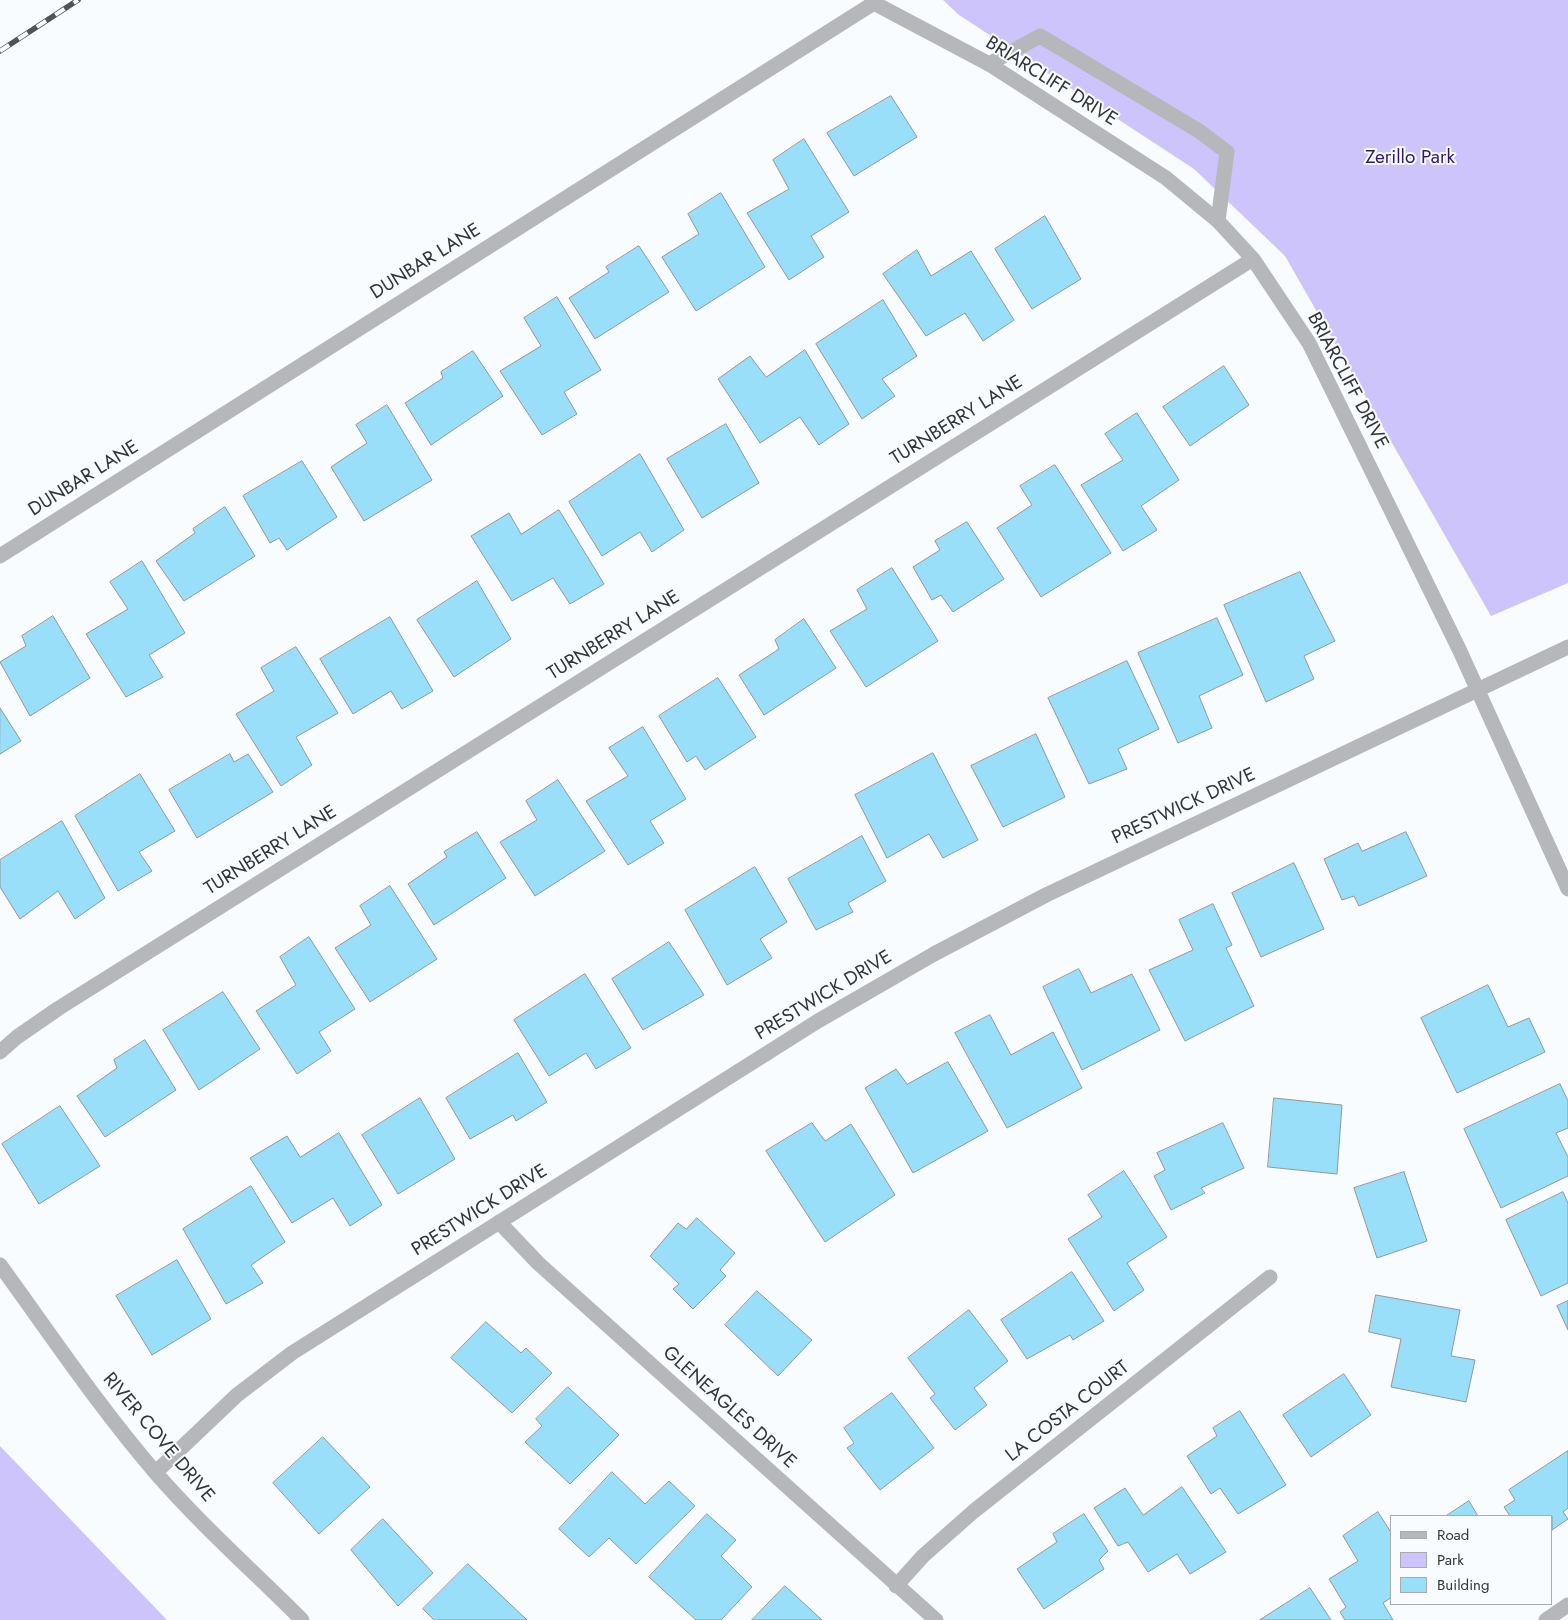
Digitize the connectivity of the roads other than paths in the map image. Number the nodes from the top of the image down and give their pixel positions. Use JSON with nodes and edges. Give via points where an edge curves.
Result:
{"nodes":[{"id":1,"x":874,"y":3,"type":"joint"},
{"id":2,"x":989,"y":64,"type":"junction"},
{"id":3,"x":1218,"y":222,"type":"junction"},
{"id":4,"x":1253,"y":260,"type":"junction"},
{"id":5,"x":0,"y":556,"type":"edge"},
{"id":6,"x":1568,"y":647,"type":"edge"},
{"id":7,"x":1568,"y":889,"type":"edge"},
{"id":8,"x":0,"y":1052,"type":"edge"},
{"id":9,"x":499,"y":1222,"type":"junction"},
{"id":10,"x":0,"y":1265,"type":"edge"},
{"id":11,"x":1270,"y":1277,"type":"dead end"},
{"id":12,"x":156,"y":1472,"type":"junction"},
{"id":13,"x":896,"y":1586,"type":"junction"},
{"id":14,"x":1568,"y":1606,"type":"edge"},
{"id":15,"x":302,"y":1620,"type":"edge"},
{"id":16,"x":936,"y":1620,"type":"edge"},
{"id":17,"x":1546,"y":1620,"type":"edge"}],
"edges":[{"from":1,"to":2,"type":"street","name":"BRIARCLIFF DRIVE"},
{"from":1,"to":5,"type":"street","name":"DUNBAR LANE"},
{"from":2,"to":3,"type":"street","name":"BRIARCLIFF DRIVE","via":[[1166,178]]},
{"from":2,"to":3,"type":"street","via":[[1040,36],[1199,131],[1227,152]]},
{"from":3,"to":4,"type":"street","name":"BRIARCLIFF DRIVE"},
{"from":4,"to":7,"type":"street","name":"BRIARCLIFF DRIVE","via":[[1309,343],[1459,648]]},
{"from":4,"to":8,"type":"street","name":"TURNBERRY LANE","via":[[58,1008]]},
{"from":6,"to":9,"type":"street","name":"PRESTWICK DRIVE","via":[[1046,894],[934,954],[818,1021]]},
{"from":9,"to":12,"type":"street","name":"PRESTWICK DRIVE","via":[[292,1353],[237,1395]]},
{"from":9,"to":13,"type":"street","name":"GLENEAGLES DRIVE","via":[[538,1263]]},
{"from":10,"to":12,"type":"street","name":"RIVER COVE DRIVE","via":[[124,1434]]},
{"from":11,"to":13,"type":"street","name":"LA COSTA COURT","via":[[974,1511],[923,1556]]},
{"from":12,"to":15,"type":"street","name":"RIVER COVE DRIVE","via":[[190,1511]]},
{"from":13,"to":16,"type":"street","name":"GLENEAGLES DRIVE"},
{"from":14,"to":17,"type":"street"}]}
